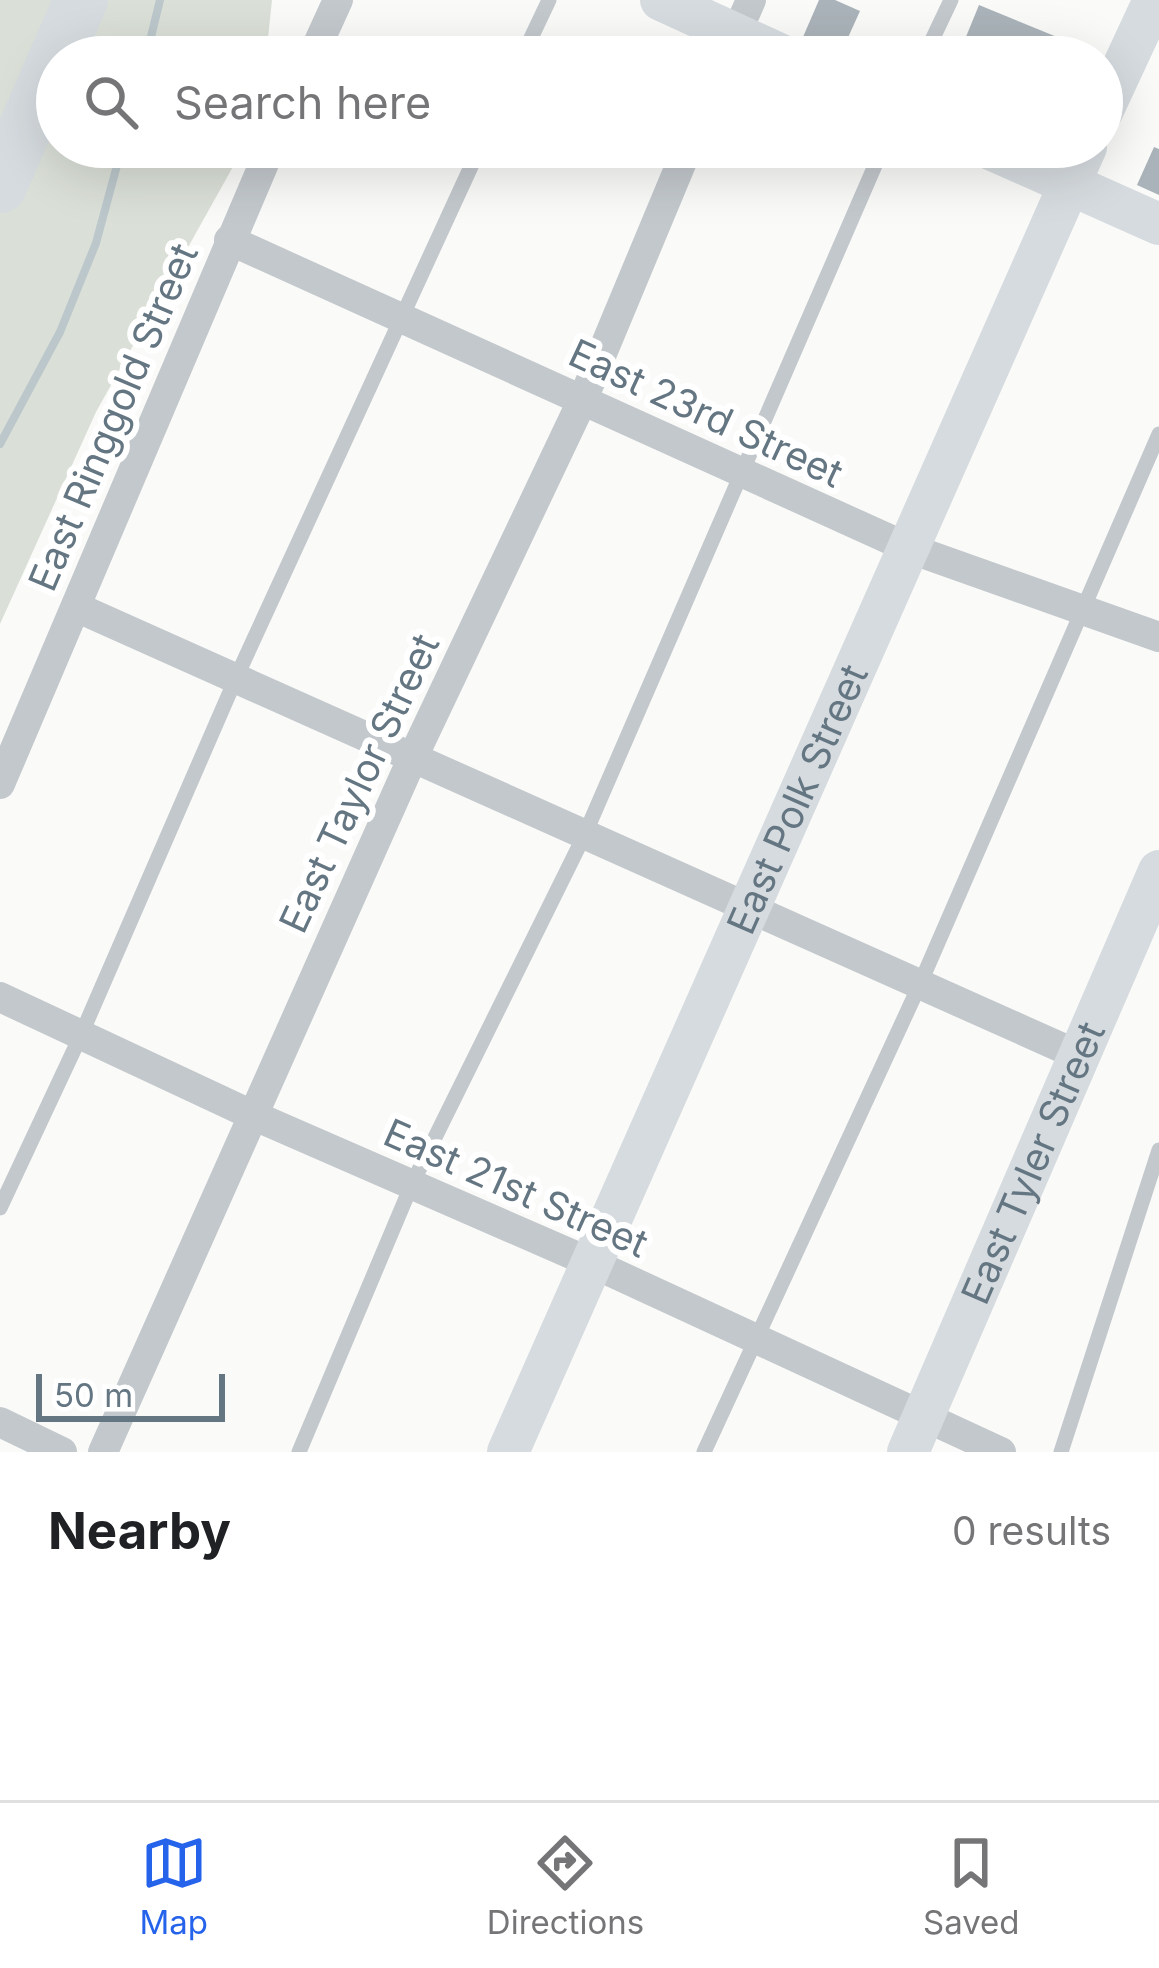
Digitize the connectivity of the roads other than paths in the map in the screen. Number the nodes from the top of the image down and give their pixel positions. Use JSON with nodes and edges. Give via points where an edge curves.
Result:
{"nodes":[{"id":1,"x":46,"y":0,"type":"edge"},
{"id":2,"x":81,"y":0,"type":"edge"},
{"id":3,"x":338,"y":0,"type":"edge"},
{"id":4,"x":549,"y":0,"type":"edge"},
{"id":5,"x":661,"y":0,"type":"edge"},
{"id":6,"x":951,"y":0,"type":"edge"},
{"id":7,"x":1154,"y":0,"type":"edge"},
{"id":8,"x":737,"y":30,"type":"edge"},
{"id":9,"x":65,"y":36,"type":"edge"},
{"id":10,"x":322,"y":36,"type":"edge"},
{"id":11,"x":532,"y":36,"type":"edge"},
{"id":12,"x":934,"y":36,"type":"edge"},
{"id":13,"x":1123,"y":67,"type":"edge"},
{"id":14,"x":0,"y":90,"type":"edge"},
{"id":15,"x":36,"y":103,"type":"edge"},
{"id":16,"x":262,"y":168,"type":"edge"},
{"id":17,"x":470,"y":168,"type":"edge"},
{"id":18,"x":679,"y":168,"type":"edge"},
{"id":19,"x":874,"y":168,"type":"edge"},
{"id":20,"x":1076,"y":168,"type":"edge"},
{"id":21,"x":1080,"y":168,"type":"edge"},
{"id":22,"x":0,"y":186,"type":"edge"},
{"id":23,"x":1159,"y":224,"type":"edge"},
{"id":24,"x":229,"y":240,"type":"junction"},
{"id":25,"x":400,"y":316,"type":"junction"},
{"id":26,"x":583,"y":399,"type":"junction"},
{"id":27,"x":1159,"y":434,"type":"edge"},
{"id":28,"x":742,"y":472,"type":"junction"},
{"id":29,"x":911,"y":549,"type":"junction"},
{"id":30,"x":76,"y":607,"type":"junction"},
{"id":31,"x":1084,"y":610,"type":"junction"},
{"id":32,"x":1159,"y":637,"type":"edge"},
{"id":33,"x":236,"y":678,"type":"junction"},
{"id":34,"x":412,"y":757,"type":"junction"},
{"id":35,"x":0,"y":784,"type":"edge"},
{"id":36,"x":585,"y":834,"type":"junction"},
{"id":37,"x":1159,"y":871,"type":"edge"},
{"id":38,"x":748,"y":907,"type":"junction"},
{"id":39,"x":920,"y":984,"type":"junction"},
{"id":40,"x":0,"y":997,"type":"edge"},
{"id":41,"x":81,"y":1035,"type":"junction"},
{"id":42,"x":1078,"y":1055,"type":"junction"},
{"id":43,"x":250,"y":1114,"type":"junction"},
{"id":44,"x":1159,"y":1150,"type":"edge"},
{"id":45,"x":412,"y":1184,"type":"junction"},
{"id":46,"x":0,"y":1208,"type":"edge"},
{"id":47,"x":594,"y":1264,"type":"junction"},
{"id":48,"x":755,"y":1340,"type":"junction"},
{"id":49,"x":0,"y":1422,"type":"edge"},
{"id":50,"x":915,"y":1436,"type":"edge"},
{"id":51,"x":62,"y":1452,"type":"edge"},
{"id":52,"x":103,"y":1452,"type":"edge"},
{"id":53,"x":299,"y":1452,"type":"edge"},
{"id":54,"x":508,"y":1452,"type":"edge"},
{"id":55,"x":704,"y":1452,"type":"edge"},
{"id":56,"x":1000,"y":1452,"type":"edge"},
{"id":57,"x":1061,"y":1452,"type":"edge"}],
"edges":[{"from":1,"to":14,"type":"highway"},
{"from":2,"to":9,"type":"highway"},
{"from":3,"to":10,"type":"street"},
{"from":4,"to":11,"type":"lane"},
{"from":5,"to":8,"type":"street"},
{"from":6,"to":12,"type":"lane"},
{"from":7,"to":13,"type":"street"},
{"from":15,"to":22,"type":"highway"},
{"from":16,"to":24,"type":"street","name":"East Ringgold Street"},
{"from":17,"to":25,"type":"lane"},
{"from":18,"to":26,"type":"street","name":"East Taylor Street"},
{"from":19,"to":28,"type":"lane"},
{"from":20,"to":29,"type":"street","name":"East Polk Street"},
{"from":21,"to":23,"type":"street"},
{"from":24,"to":25,"type":"street","name":"East 23rd Street"},
{"from":24,"to":30,"type":"street","name":"East Ringgold Street"},
{"from":25,"to":26,"type":"street","name":"East 23rd Street"},
{"from":25,"to":33,"type":"lane"},
{"from":26,"to":28,"type":"street","name":"East 23rd Street"},
{"from":26,"to":34,"type":"street","name":"East Taylor Street"},
{"from":27,"to":31,"type":"lane"},
{"from":28,"to":29,"type":"street","name":"East 23rd Street"},
{"from":28,"to":36,"type":"lane"},
{"from":29,"to":31,"type":"street","name":"East 23rd Street"},
{"from":29,"to":38,"type":"street","name":"East Polk Street"},
{"from":30,"to":33,"type":"street"},
{"from":30,"to":35,"type":"street","name":"East Ringgold Street"},
{"from":31,"to":32,"type":"street","name":"East 23rd Street"},
{"from":31,"to":39,"type":"lane"},
{"from":33,"to":34,"type":"street"},
{"from":33,"to":41,"type":"lane"},
{"from":34,"to":36,"type":"street"},
{"from":34,"to":43,"type":"street","name":"East Taylor Street"},
{"from":36,"to":38,"type":"street"},
{"from":36,"to":45,"type":"lane"},
{"from":37,"to":42,"type":"street","name":"East Tyler Street"},
{"from":38,"to":39,"type":"street"},
{"from":38,"to":47,"type":"street","name":"East Polk Street"},
{"from":39,"to":42,"type":"street"},
{"from":39,"to":48,"type":"lane"},
{"from":40,"to":41,"type":"street","name":"East 21st Street"},
{"from":41,"to":43,"type":"street","name":"East 21st Street"},
{"from":41,"to":46,"type":"lane"},
{"from":42,"to":50,"type":"street","name":"East Tyler Street"},
{"from":43,"to":45,"type":"street","name":"East 21st Street"},
{"from":43,"to":52,"type":"street","name":"East Taylor Street"},
{"from":44,"to":57,"type":"lane"},
{"from":45,"to":47,"type":"street","name":"East 21st Street"},
{"from":45,"to":53,"type":"lane"},
{"from":47,"to":48,"type":"street","name":"East 21st Street"},
{"from":47,"to":54,"type":"street","name":"East Polk Street"},
{"from":48,"to":50,"type":"street","name":"East 21st Street"},
{"from":48,"to":55,"type":"lane"},
{"from":49,"to":51,"type":"street"},
{"from":50,"to":56,"type":"street","name":"East 21st Street"}]}
